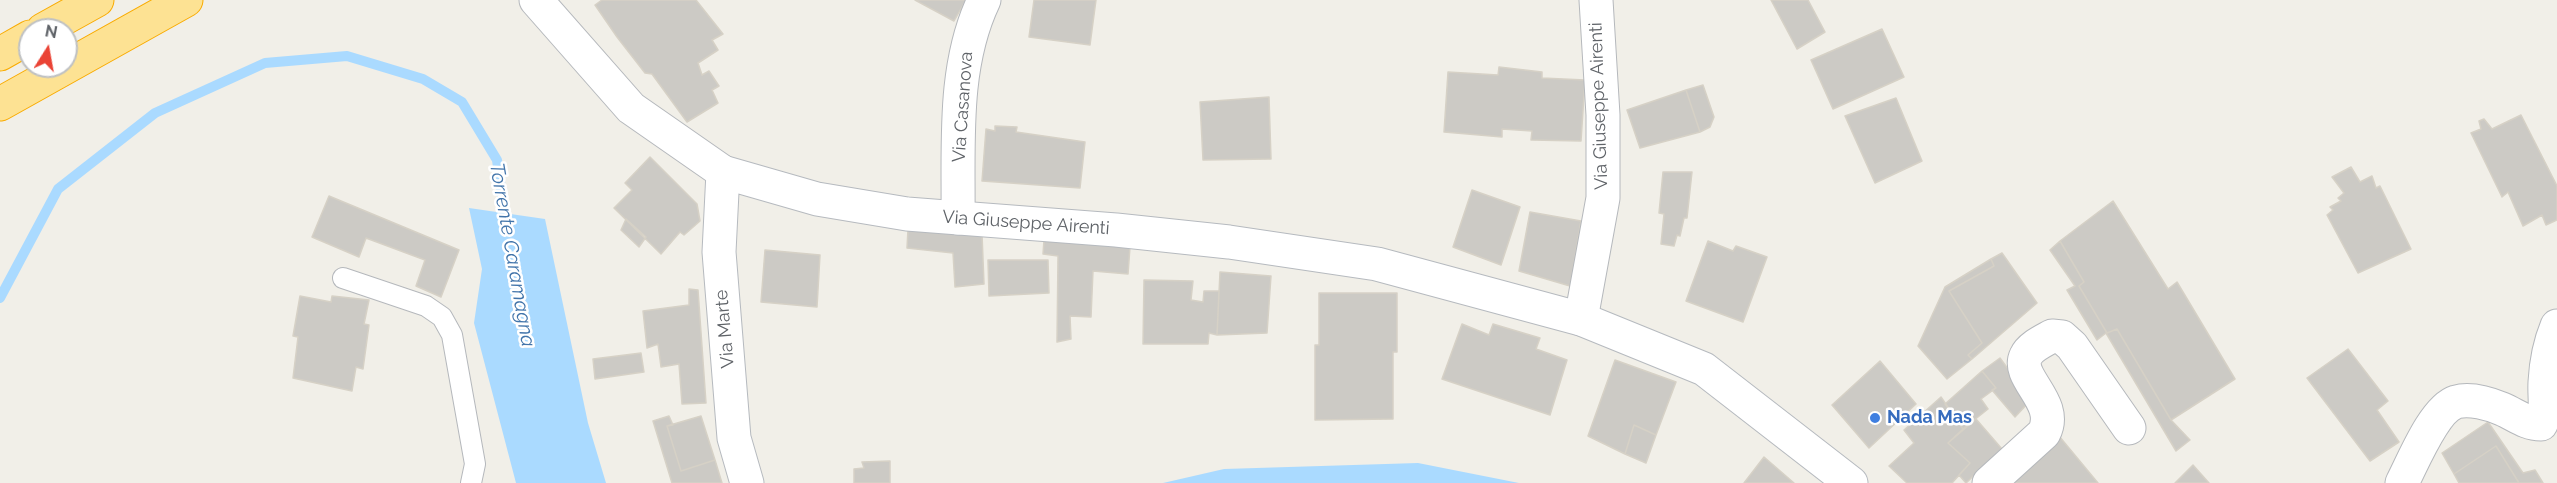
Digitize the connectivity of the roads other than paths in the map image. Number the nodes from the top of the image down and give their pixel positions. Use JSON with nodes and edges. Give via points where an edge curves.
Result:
{"nodes":[{"id":1,"x":97,"y":0,"type":"edge"},
{"id":2,"x":186,"y":0,"type":"edge"},
{"id":3,"x":536,"y":0,"type":"edge"},
{"id":4,"x":984,"y":0,"type":"edge"},
{"id":5,"x":1596,"y":0,"type":"edge"},
{"id":6,"x":65,"y":18,"type":"edge"},
{"id":7,"x":18,"y":44,"type":"edge"},
{"id":8,"x":0,"y":54,"type":"edge"},
{"id":9,"x":0,"y":104,"type":"edge"},
{"id":10,"x":723,"y":172,"type":"junction"},
{"id":11,"x":958,"y":218,"type":"junction"},
{"id":12,"x":343,"y":278,"type":"dead end"},
{"id":13,"x":1581,"y":319,"type":"junction"},
{"id":14,"x":2557,"y":326,"type":"edge"},
{"id":15,"x":2129,"y":428,"type":"dead end"},
{"id":16,"x":471,"y":483,"type":"edge"},
{"id":17,"x":747,"y":483,"type":"edge"},
{"id":18,"x":1851,"y":483,"type":"edge"},
{"id":19,"x":1989,"y":483,"type":"edge"},
{"id":20,"x":2402,"y":483,"type":"edge"}],
"edges":[{"from":1,"to":6,"type":"highway"},
{"from":2,"to":9,"type":"highway"},
{"from":3,"to":10,"type":"main road","name":"Via Giuseppe Airenti","via":[[631,108]]},
{"from":4,"to":11,"type":"main road","name":"Via Casanova","via":[[965,56]]},
{"from":5,"to":13,"type":"main road","name":"Via Giuseppe Airenti","via":[[1603,198]]},
{"from":7,"to":8,"type":"highway"},
{"from":10,"to":11,"type":"main road","name":"Via Giuseppe Airenti","via":[[817,199]]},
{"from":10,"to":17,"type":"main road","name":"Via Marte","via":[[720,276],[734,438]]},
{"from":11,"to":13,"type":"main road","name":"Via Giuseppe Airenti","via":[[1229,242],[1377,264]]},
{"from":12,"to":16,"type":"lane","via":[[426,306],[442,317],[452,335],[475,465]]},
{"from":13,"to":18,"type":"main road","name":"Via Giuseppe Airenti","via":[[1704,369]]},
{"from":14,"to":20,"type":"main road","via":[[2545,384],[2546,413],[2541,424],[2530,424],[2485,404],[2458,401],[2447,407],[2428,433]]},
{"from":15,"to":19,"type":"main road","via":[[2072,346],[2062,337],[2052,336],[2031,349],[2024,367],[2048,412],[2049,423],[2044,433]]}]}
